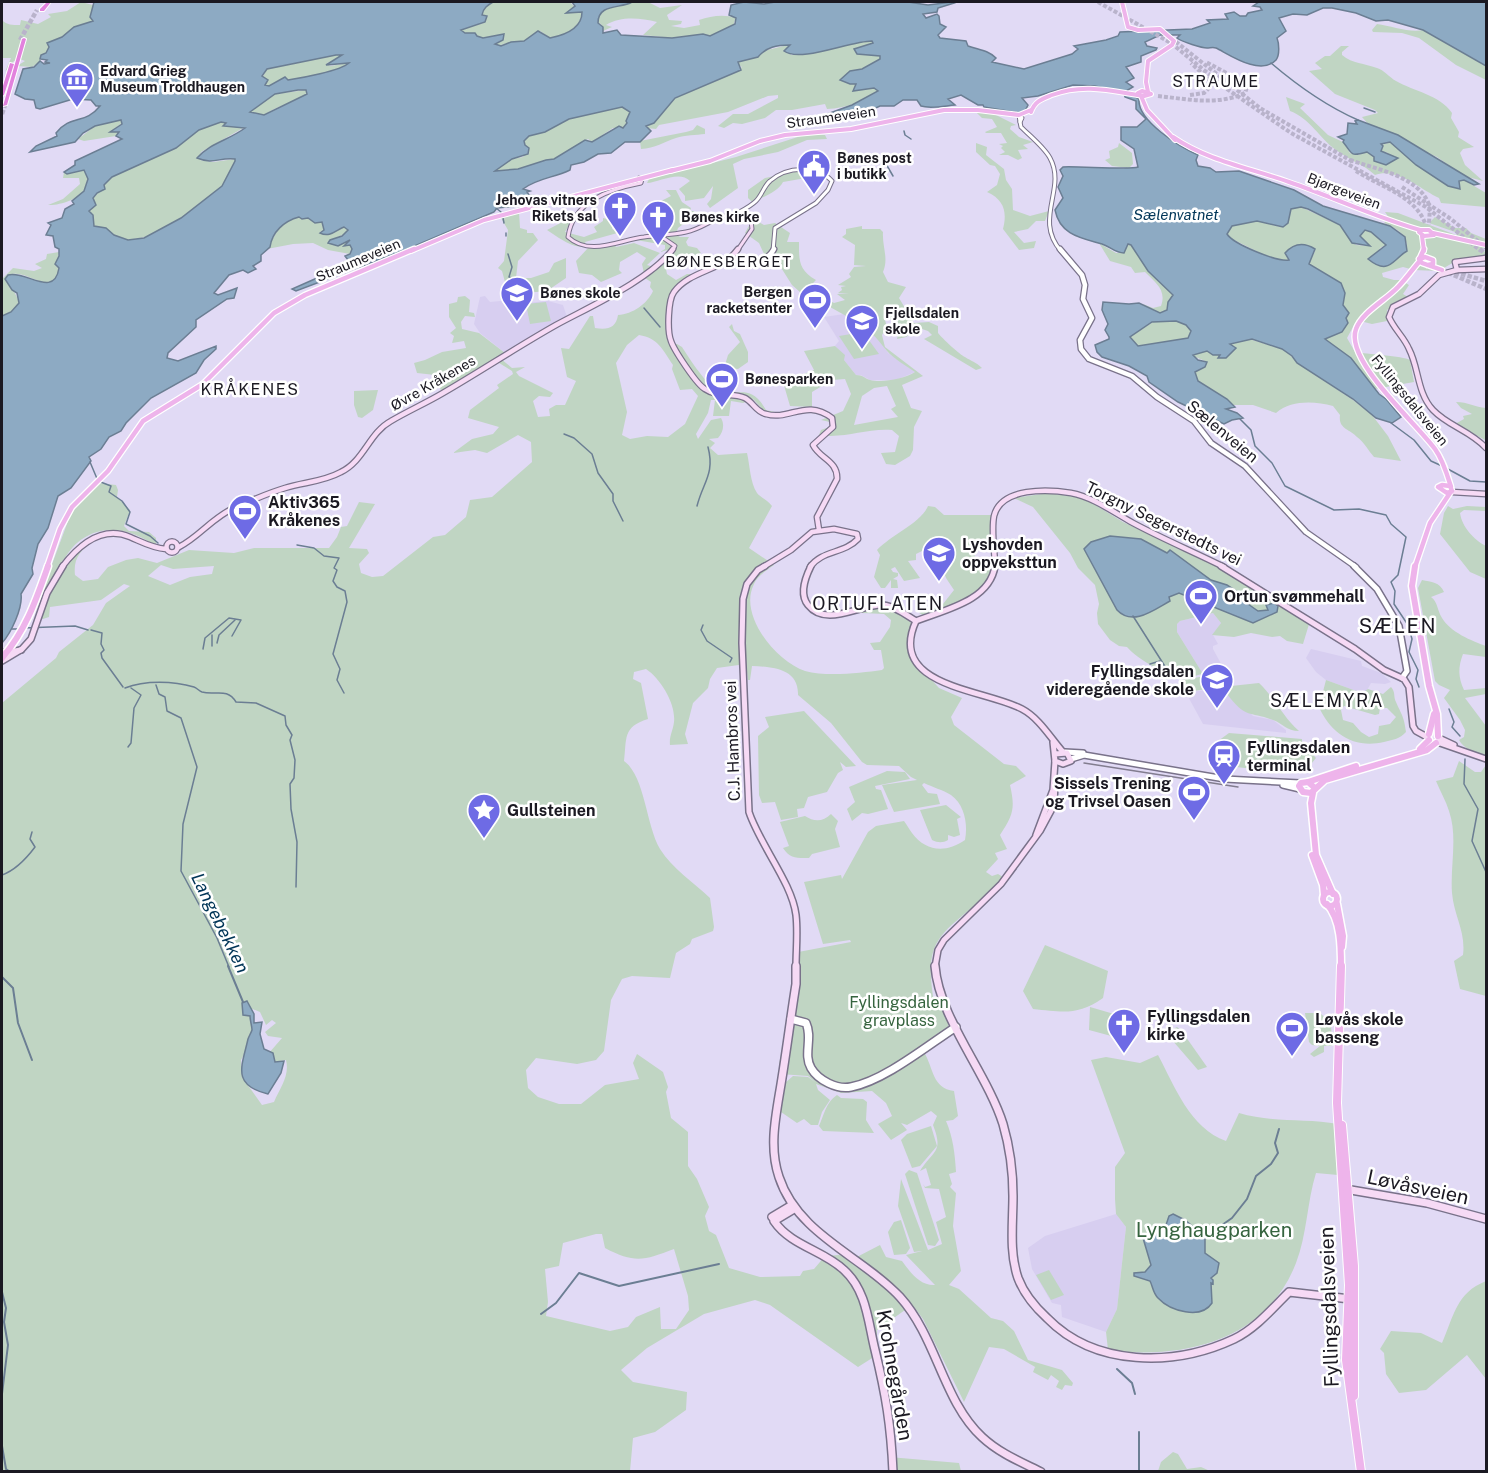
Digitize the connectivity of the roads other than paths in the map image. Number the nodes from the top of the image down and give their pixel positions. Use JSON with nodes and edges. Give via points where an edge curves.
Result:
{"nodes":[{"id":1,"x":47,"y":2,"type":"edge"},
{"id":2,"x":1122,"y":2,"type":"edge"},
{"id":3,"x":39,"y":10,"type":"tunnel mouth"},
{"id":4,"x":1146,"y":85,"type":"junction"},
{"id":5,"x":1140,"y":94,"type":"junction"},
{"id":6,"x":1149,"y":94,"type":"junction"},
{"id":7,"x":2,"y":95,"type":"edge"},
{"id":8,"x":1158,"y":95,"type":"tunnel mouth"},
{"id":9,"x":1144,"y":101,"type":"junction"},
{"id":10,"x":5,"y":105,"type":"dead end"},
{"id":11,"x":997,"y":112,"type":"junction"},
{"id":12,"x":1020,"y":118,"type":"junction"},
{"id":13,"x":639,"y":180,"type":"junction"},
{"id":14,"x":585,"y":194,"type":"junction"},
{"id":15,"x":736,"y":214,"type":"junction"},
{"id":16,"x":1427,"y":224,"type":"junction"},
{"id":17,"x":1421,"y":232,"type":"junction"},
{"id":18,"x":1432,"y":234,"type":"junction"},
{"id":19,"x":663,"y":237,"type":"junction"},
{"id":20,"x":1448,"y":237,"type":"junction"},
{"id":21,"x":1486,"y":244,"type":"tunnel mouth"},
{"id":22,"x":1486,"y":258,"type":"edge"},
{"id":23,"x":1419,"y":260,"type":"junction"},
{"id":24,"x":1432,"y":260,"type":"junction"},
{"id":25,"x":727,"y":262,"type":"junction"},
{"id":26,"x":1427,"y":265,"type":"junction"},
{"id":27,"x":1412,"y":269,"type":"junction"},
{"id":28,"x":1486,"y":269,"type":"edge"},
{"id":29,"x":1457,"y":270,"type":"junction"},
{"id":30,"x":1486,"y":448,"type":"edge"},
{"id":31,"x":1443,"y":464,"type":"junction"},
{"id":32,"x":1441,"y":487,"type":"junction"},
{"id":33,"x":1451,"y":490,"type":"junction"},
{"id":34,"x":1486,"y":494,"type":"edge"},
{"id":35,"x":1440,"y":506,"type":"junction"},
{"id":36,"x":819,"y":530,"type":"junction"},
{"id":37,"x":34,"y":603,"type":"junction"},
{"id":38,"x":916,"y":621,"type":"junction"},
{"id":39,"x":9,"y":650,"type":"junction"},
{"id":40,"x":22,"y":650,"type":"junction"},
{"id":41,"x":2,"y":653,"type":"edge"},
{"id":42,"x":2,"y":659,"type":"edge"},
{"id":43,"x":1402,"y":678,"type":"junction"},
{"id":44,"x":1433,"y":739,"type":"junction"},
{"id":45,"x":1053,"y":741,"type":"junction"},
{"id":46,"x":1064,"y":752,"type":"junction"},
{"id":47,"x":1055,"y":754,"type":"junction"},
{"id":48,"x":1093,"y":757,"type":"junction"},
{"id":49,"x":1071,"y":759,"type":"junction"},
{"id":50,"x":1486,"y":759,"type":"edge"},
{"id":51,"x":1055,"y":761,"type":"junction"},
{"id":52,"x":1065,"y":764,"type":"junction"},
{"id":53,"x":1057,"y":772,"type":"junction"},
{"id":54,"x":1307,"y":788,"type":"junction"},
{"id":55,"x":1036,"y":836,"type":"joint"},
{"id":56,"x":1333,"y":894,"type":"junction"},
{"id":57,"x":1324,"y":895,"type":"junction"},
{"id":58,"x":1337,"y":903,"type":"junction"},
{"id":59,"x":1327,"y":904,"type":"junction"},
{"id":60,"x":1341,"y":950,"type":"junction"},
{"id":61,"x":791,"y":1019,"type":"junction"},
{"id":62,"x":960,"y":1029,"type":"junction"},
{"id":63,"x":1346,"y":1191,"type":"junction"},
{"id":64,"x":793,"y":1207,"type":"junction"},
{"id":65,"x":1486,"y":1219,"type":"edge"},
{"id":66,"x":1351,"y":1300,"type":"junction"},
{"id":67,"x":893,"y":1472,"type":"edge"},
{"id":68,"x":1041,"y":1472,"type":"edge"},
{"id":69,"x":1361,"y":1472,"type":"edge"}],
"edges":[{"from":1,"to":3,"type":"highway"},
{"from":2,"to":4,"type":"main road","via":[[1128,27],[1160,29],[1174,41],[1148,61]]},
{"from":4,"to":5,"type":"main road"},
{"from":4,"to":6,"type":"main road"},
{"from":5,"to":6,"type":"main road"},
{"from":5,"to":9,"type":"main road"},
{"from":5,"to":12,"type":"main road","via":[[1068,89],[1041,99],[1030,115]]},
{"from":6,"to":8,"type":"main road"},
{"from":6,"to":9,"type":"main road"},
{"from":7,"to":10,"type":"highway","via":[[22,40]]},
{"from":9,"to":17,"type":"main road","name":"Bjørgeveien","via":[[1147,110],[1173,137],[1194,149]]},
{"from":11,"to":12,"type":"main road","name":"Straumeveien"},
{"from":11,"to":12,"type":"main road","name":"Straumeveien"},
{"from":11,"to":13,"type":"main road","name":"Straumeveien","via":[[939,111],[851,129],[785,135],[715,160]]},
{"from":12,"to":43,"type":"street","name":"Sælenveien","via":[[1022,128],[1050,158],[1055,182],[1048,216],[1050,235],[1079,270],[1085,284],[1083,299],[1092,318],[1080,340],[1083,352],[1096,363],[1135,378],[1194,421],[1211,443],[1245,466],[1306,532],[1357,567],[1377,589],[1400,627],[1407,671]]},
{"from":13,"to":14,"type":"main road","name":"Straumeveien"},
{"from":13,"to":14,"type":"main road","name":"Straumeveien"},
{"from":13,"to":19,"type":"main road","via":[[587,205],[574,219],[568,237],[576,244],[595,246]]},
{"from":14,"to":37,"type":"main road","name":"Straumeveien","via":[[484,220],[310,293],[272,317],[200,386],[141,423],[108,471],[72,507]]},
{"from":15,"to":19,"type":"main road","via":[[716,217],[692,230]]},
{"from":15,"to":25,"type":"main road","via":[[748,218],[753,226]]},
{"from":15,"to":25,"type":"street","via":[[756,201],[769,182],[784,173],[812,170],[832,181],[820,199],[775,228],[770,256],[751,263]]},
{"from":16,"to":17,"type":"main road"},
{"from":16,"to":18,"type":"main road"},
{"from":16,"to":20,"type":"main road"},
{"from":17,"to":18,"type":"main road"},
{"from":17,"to":23,"type":"main road","via":[[1424,251]]},
{"from":18,"to":20,"type":"main road"},
{"from":18,"to":24,"type":"main road","via":[[1426,253]]},
{"from":19,"to":40,"type":"main road","name":"Øvre Kråkenes","via":[[675,249],[642,276],[388,422],[345,471],[284,488],[231,509],[179,545],[151,547],[120,532],[97,535],[82,543],[47,594],[35,633]]},
{"from":20,"to":21,"type":"main road"},
{"from":22,"to":29,"type":"main road","via":[[1457,261]]},
{"from":23,"to":24,"type":"main road"},
{"from":23,"to":26,"type":"main road"},
{"from":23,"to":27,"type":"main road","name":"Fyllingsdalsveien"},
{"from":24,"to":26,"type":"main road"},
{"from":24,"to":26,"type":"main road","via":[[1443,269]]},
{"from":25,"to":36,"type":"main road","via":[[693,275],[675,291],[669,304],[670,338],[705,391],[745,398],[757,410],[771,415],[814,409],[827,413],[833,420],[833,427],[813,443],[814,450],[838,472],[817,517]]},
{"from":26,"to":27,"type":"main road"},
{"from":27,"to":31,"type":"main road","name":"Fyllingsdalsveien","via":[[1362,320],[1354,342],[1363,364]]},
{"from":28,"to":29,"type":"main road"},
{"from":29,"to":30,"type":"main road","via":[[1437,276],[1419,294],[1393,307],[1389,317],[1411,351],[1428,405]]},
{"from":31,"to":32,"type":"main road","name":"Fyllingsdalsveien","via":[[1445,479]]},
{"from":31,"to":33,"type":"main road","name":"Fyllingsdalsveien"},
{"from":32,"to":33,"type":"main road"},
{"from":32,"to":35,"type":"main road","name":"Fyllingsdalsveien"},
{"from":33,"to":34,"type":"main road"},
{"from":33,"to":35,"type":"main road","name":"Fyllingsdalsveien"},
{"from":35,"to":44,"type":"main road","name":"Fyllingsdalsveien","via":[[1415,564],[1412,586],[1437,714]]},
{"from":36,"to":38,"type":"main road","via":[[843,530],[858,536],[852,546],[814,561],[804,589],[806,603],[818,612],[832,615],[885,605]]},
{"from":36,"to":61,"type":"main road","name":"C.J. Hambros vei","via":[[754,574],[746,587],[742,612],[749,812],[796,914],[796,981]]},
{"from":37,"to":39,"type":"main road","name":"Straumeveien","via":[[30,618]]},
{"from":37,"to":41,"type":"main road","name":"Straumeveien"},
{"from":38,"to":43,"type":"main road","name":"Torgny Segerstedts vei","via":[[973,598],[991,582],[995,568],[994,516],[1002,502],[1026,492],[1058,491],[1092,501],[1236,573]]},
{"from":38,"to":45,"type":"main road","via":[[909,639],[914,658],[932,676],[1016,706],[1035,718]]},
{"from":39,"to":40,"type":"main road"},
{"from":39,"to":41,"type":"main road"},
{"from":39,"to":42,"type":"main road","name":"Straumeveien"},
{"from":40,"to":42,"type":"main road"},
{"from":43,"to":44,"type":"main road","via":[[1409,690],[1414,729]]},
{"from":44,"to":50,"type":"main road"},
{"from":44,"to":54,"type":"main road","via":[[1424,747],[1348,768]]},
{"from":44,"to":54,"type":"main road","via":[[1427,750]]},
{"from":45,"to":46,"type":"main road"},
{"from":45,"to":47,"type":"main road"},
{"from":46,"to":47,"type":"main road"},
{"from":46,"to":48,"type":"street"},
{"from":46,"to":49,"type":"main road"},
{"from":47,"to":51,"type":"main road"},
{"from":48,"to":49,"type":"street","via":[[1079,755]]},
{"from":48,"to":54,"type":"street","via":[[1204,777]]},
{"from":49,"to":52,"type":"main road"},
{"from":51,"to":52,"type":"main road"},
{"from":51,"to":53,"type":"main road"},
{"from":52,"to":53,"type":"main road"},
{"from":53,"to":55,"type":"main road","via":[[1051,812]]},
{"from":54,"to":56,"type":"main road","via":[[1316,855]]},
{"from":54,"to":57,"type":"main road","via":[[1313,857]]},
{"from":55,"to":62,"type":"main road","via":[[1010,874],[948,933],[938,950],[934,961],[937,981]]},
{"from":56,"to":57,"type":"main road"},
{"from":56,"to":58,"type":"main road"},
{"from":57,"to":59,"type":"main road"},
{"from":58,"to":59,"type":"main road"},
{"from":58,"to":60,"type":"main road","via":[[1343,936]]},
{"from":59,"to":60,"type":"main road","via":[[1334,912]]},
{"from":60,"to":63,"type":"main road","name":"Fyllingsdalsveien","via":[[1339,1084]]},
{"from":61,"to":62,"type":"street","via":[[808,1026],[807,1059],[811,1069],[840,1087],[864,1082]]},
{"from":61,"to":64,"type":"main road","name":"C.J. Hambros vei","via":[[773,1141],[779,1181]]},
{"from":62,"to":66,"type":"main road","via":[[994,1099],[1007,1137],[1013,1174],[1016,1270],[1034,1305],[1062,1334],[1115,1356],[1169,1358],[1202,1351],[1237,1337],[1289,1292]]},
{"from":63,"to":65,"type":"main road","name":"Løvåsveien","via":[[1427,1203]]},
{"from":63,"to":66,"type":"main road","name":"Fyllingsdalsveien"},
{"from":64,"to":67,"type":"main road","name":"Krohnegården","via":[[773,1219],[786,1236],[845,1271],[863,1298],[888,1403]]},
{"from":64,"to":68,"type":"main road","name":"C.J. Hambros vei","via":[[811,1227],[898,1295],[928,1338],[962,1410],[982,1437]]},
{"from":66,"to":69,"type":"main road","name":"Fyllingsdalsveien","via":[[1351,1361]]}]}
